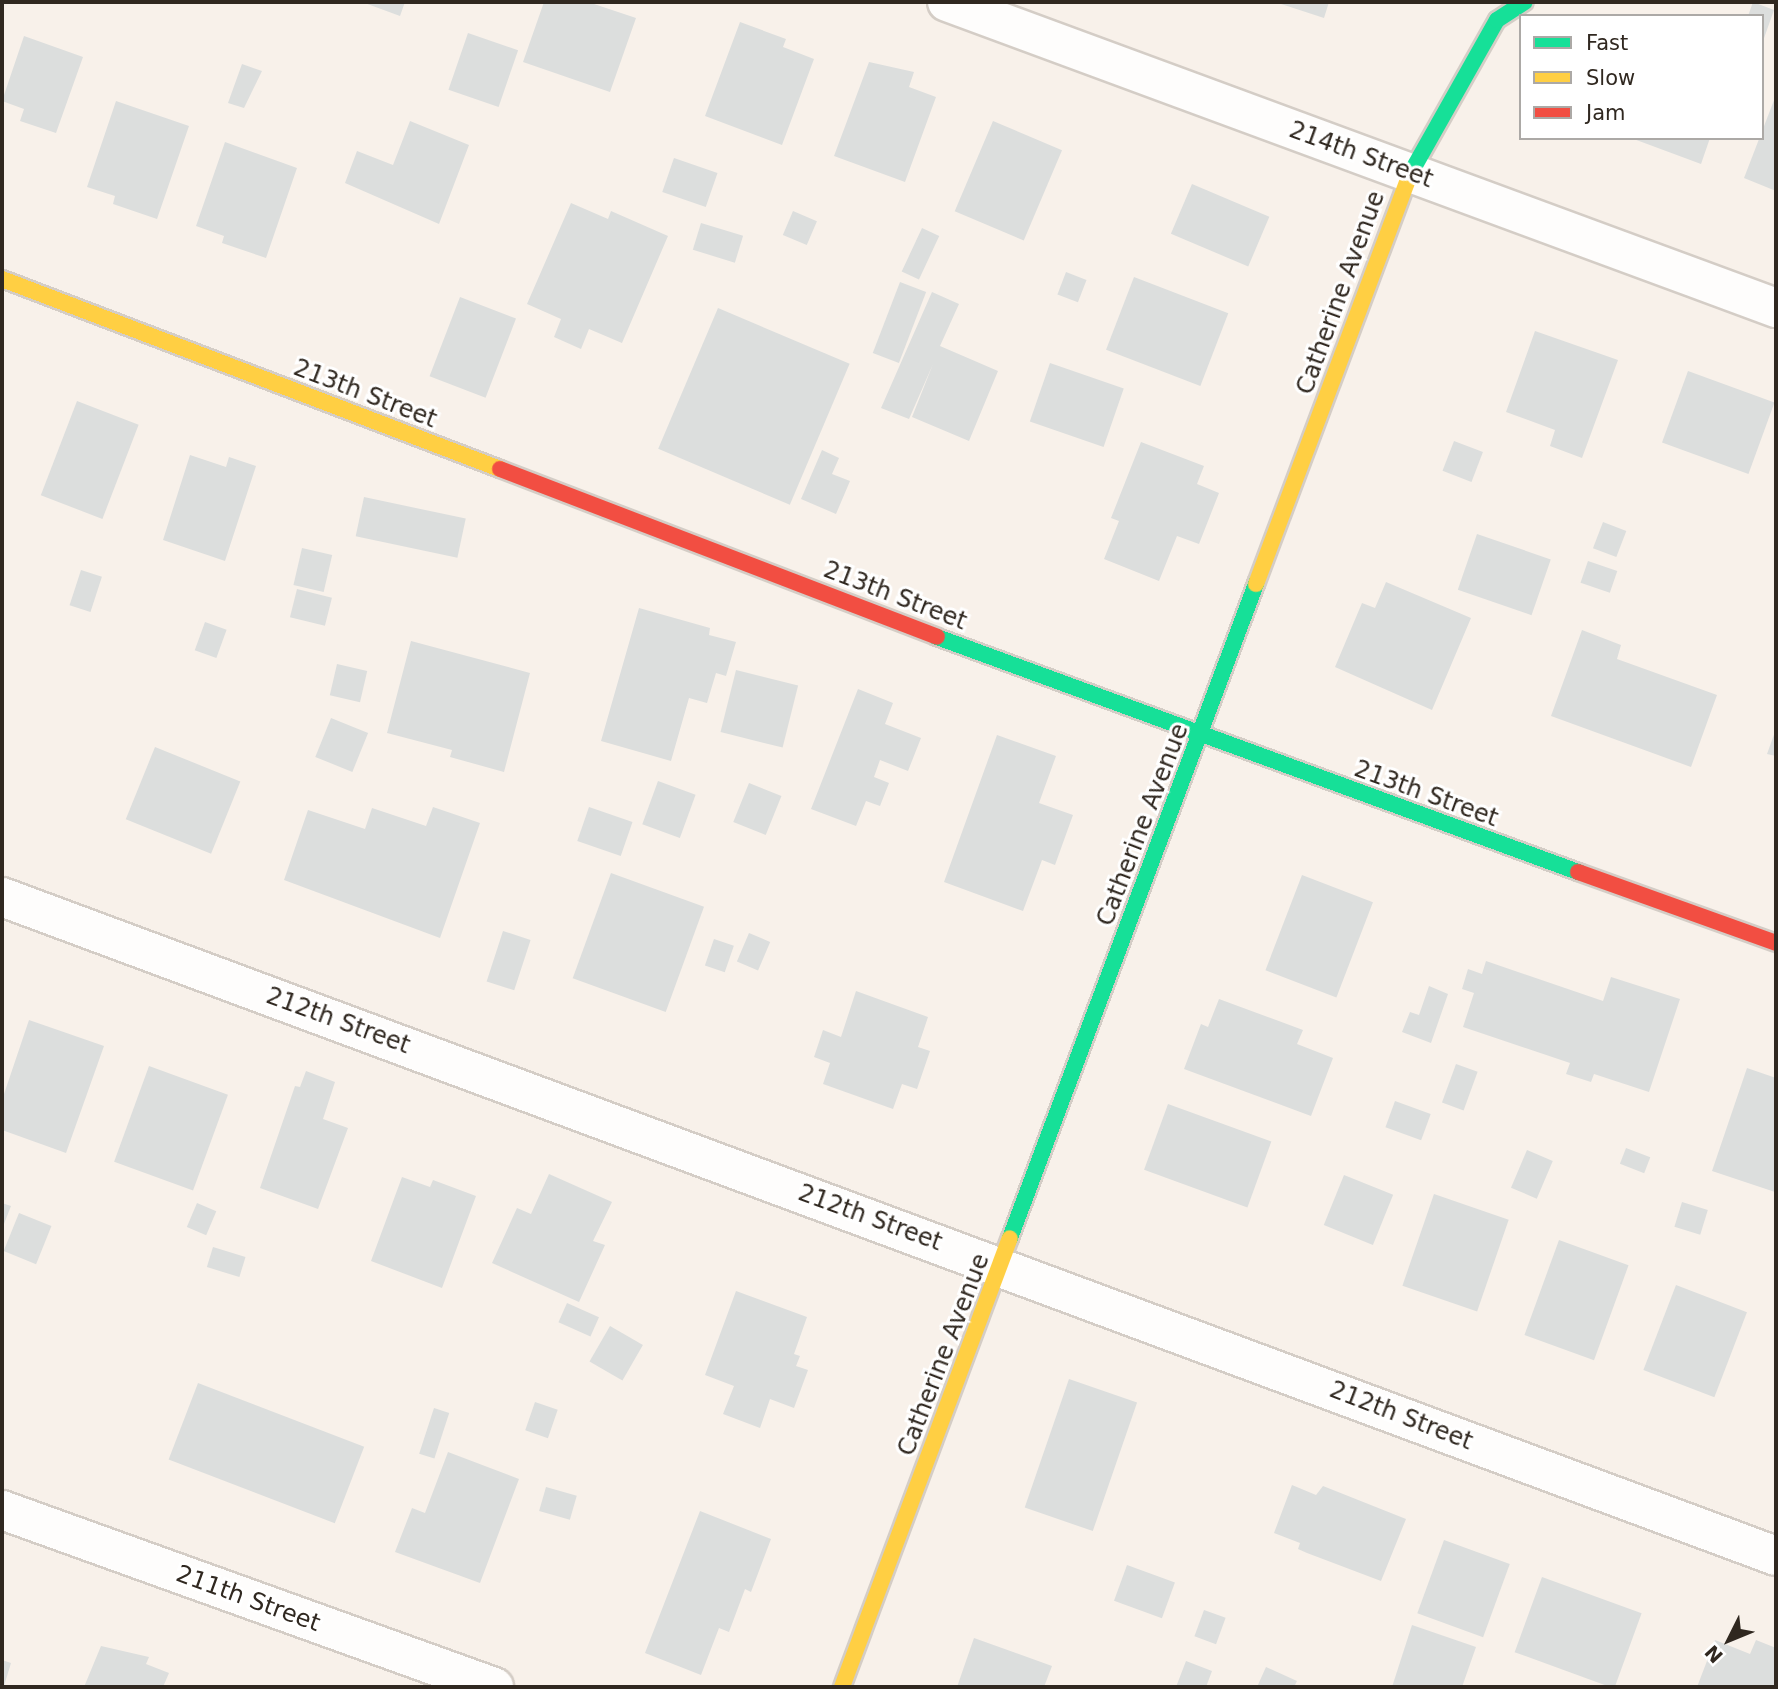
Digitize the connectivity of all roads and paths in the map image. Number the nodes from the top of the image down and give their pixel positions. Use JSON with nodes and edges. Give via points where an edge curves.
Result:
{"nodes":[{"id":1,"x":947,"y":2,"type":"edge"},
{"id":2,"x":1525,"y":2,"type":"edge"},
{"id":3,"x":1410,"y":173,"type":"junction"},
{"id":4,"x":2,"y":279,"type":"edge"},
{"id":5,"x":1776,"y":308,"type":"edge"},
{"id":6,"x":1200,"y":737,"type":"junction"},
{"id":7,"x":2,"y":897,"type":"edge"},
{"id":8,"x":1776,"y":943,"type":"edge"},
{"id":9,"x":1002,"y":1266,"type":"junction"},
{"id":10,"x":2,"y":1510,"type":"edge"},
{"id":11,"x":1776,"y":1556,"type":"edge"},
{"id":12,"x":494,"y":1687,"type":"edge"},
{"id":13,"x":842,"y":1687,"type":"edge"}],
"edges":[{"from":1,"to":3,"type":"street","name":"214th Street"},
{"from":2,"to":3,"type":"street","name":"Catherine Avenue","via":[[1497,20]]},
{"from":3,"to":5,"type":"street","name":"214th Street"},
{"from":3,"to":6,"type":"street","name":"Catherine Avenue"},
{"from":4,"to":6,"type":"street","name":"213th Street"},
{"from":6,"to":8,"type":"street","name":"213th Street"},
{"from":6,"to":9,"type":"street","name":"Catherine Avenue"},
{"from":7,"to":9,"type":"street","name":"212th Street"},
{"from":9,"to":11,"type":"street","name":"212th Street"},
{"from":9,"to":13,"type":"street","name":"Catherine Avenue"},
{"from":10,"to":12,"type":"street","name":"211th Street"}]}
